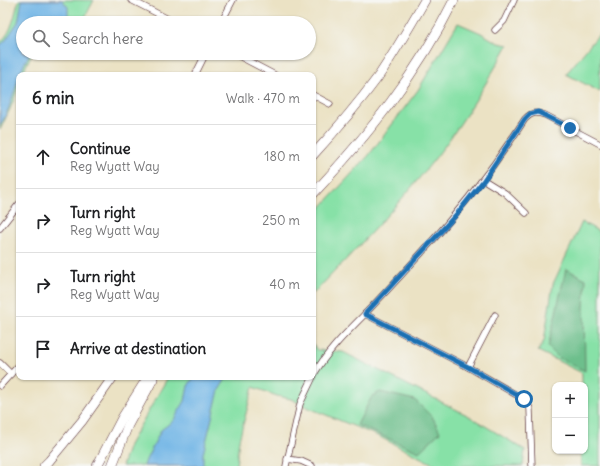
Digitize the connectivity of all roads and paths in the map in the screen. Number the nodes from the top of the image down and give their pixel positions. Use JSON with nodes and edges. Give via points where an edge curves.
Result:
{"nodes":[{"id":1,"x":131,"y":0,"type":"edge"},
{"id":2,"x":233,"y":0,"type":"edge"},
{"id":3,"x":425,"y":0,"type":"edge"},
{"id":4,"x":454,"y":0,"type":"edge"},
{"id":5,"x":514,"y":0,"type":"edge"},
{"id":6,"x":162,"y":16,"type":"edge"},
{"id":7,"x":225,"y":16,"type":"edge"},
{"id":8,"x":495,"y":30,"type":"dead end"},
{"id":9,"x":202,"y":60,"type":"edge"},
{"id":10,"x":246,"y":60,"type":"edge"},
{"id":11,"x":196,"y":72,"type":"edge"},
{"id":12,"x":269,"y":72,"type":"edge"},
{"id":13,"x":316,"y":97,"type":"edge"},
{"id":14,"x":330,"y":104,"type":"dead end"},
{"id":15,"x":600,"y":144,"type":"edge"},
{"id":16,"x":316,"y":152,"type":"edge"},
{"id":17,"x":484,"y":180,"type":"junction"},
{"id":18,"x":316,"y":191,"type":"edge"},
{"id":19,"x":16,"y":208,"type":"edge"},
{"id":20,"x":526,"y":213,"type":"dead end"},
{"id":21,"x":0,"y":228,"type":"edge"},
{"id":22,"x":365,"y":314,"type":"junction"},
{"id":23,"x":495,"y":315,"type":"dead end"},
{"id":24,"x":0,"y":363,"type":"edge"},
{"id":25,"x":468,"y":367,"type":"junction"},
{"id":26,"x":16,"y":368,"type":"edge"},
{"id":27,"x":316,"y":371,"type":"edge"},
{"id":28,"x":11,"y":374,"type":"junction"},
{"id":29,"x":111,"y":380,"type":"edge"},
{"id":30,"x":146,"y":380,"type":"edge"},
{"id":31,"x":152,"y":380,"type":"edge"},
{"id":32,"x":312,"y":380,"type":"edge"},
{"id":33,"x":0,"y":386,"type":"edge"},
{"id":34,"x":287,"y":459,"type":"junction"},
{"id":35,"x":44,"y":466,"type":"edge"},
{"id":36,"x":97,"y":466,"type":"edge"},
{"id":37,"x":112,"y":466,"type":"edge"},
{"id":38,"x":286,"y":466,"type":"edge"},
{"id":39,"x":312,"y":466,"type":"edge"},
{"id":40,"x":532,"y":466,"type":"edge"}],
"edges":[{"from":1,"to":6,"type":"street"},
{"from":2,"to":7,"type":"street"},
{"from":3,"to":16,"type":"main road","via":[[378,76],[339,127]]},
{"from":4,"to":18,"type":"main road","via":[[430,43],[383,114]]},
{"from":5,"to":8,"type":"street","via":[[504,21]]},
{"from":9,"to":11,"type":"street"},
{"from":10,"to":12,"type":"street"},
{"from":13,"to":14,"type":"street"},
{"from":15,"to":17,"type":"street","via":[[538,112],[530,114]]},
{"from":17,"to":20,"type":"street","via":[[505,193]]},
{"from":17,"to":22,"type":"street","via":[[451,221]]},
{"from":19,"to":21,"type":"street"},
{"from":22,"to":25,"type":"street"},
{"from":22,"to":27,"type":"street","via":[[335,345]]},
{"from":23,"to":25,"type":"street"},
{"from":24,"to":28,"type":"street"},
{"from":25,"to":40,"type":"street","via":[[527,401],[530,409]]},
{"from":26,"to":28,"type":"street"},
{"from":28,"to":33,"type":"street"},
{"from":29,"to":35,"type":"main road","via":[[82,421]]},
{"from":30,"to":36,"type":"main road","via":[[122,418]]},
{"from":31,"to":37,"type":"main road","via":[[128,425]]},
{"from":32,"to":34,"type":"street","via":[[300,404]]},
{"from":34,"to":38,"type":"street"},
{"from":34,"to":39,"type":"street"}]}
